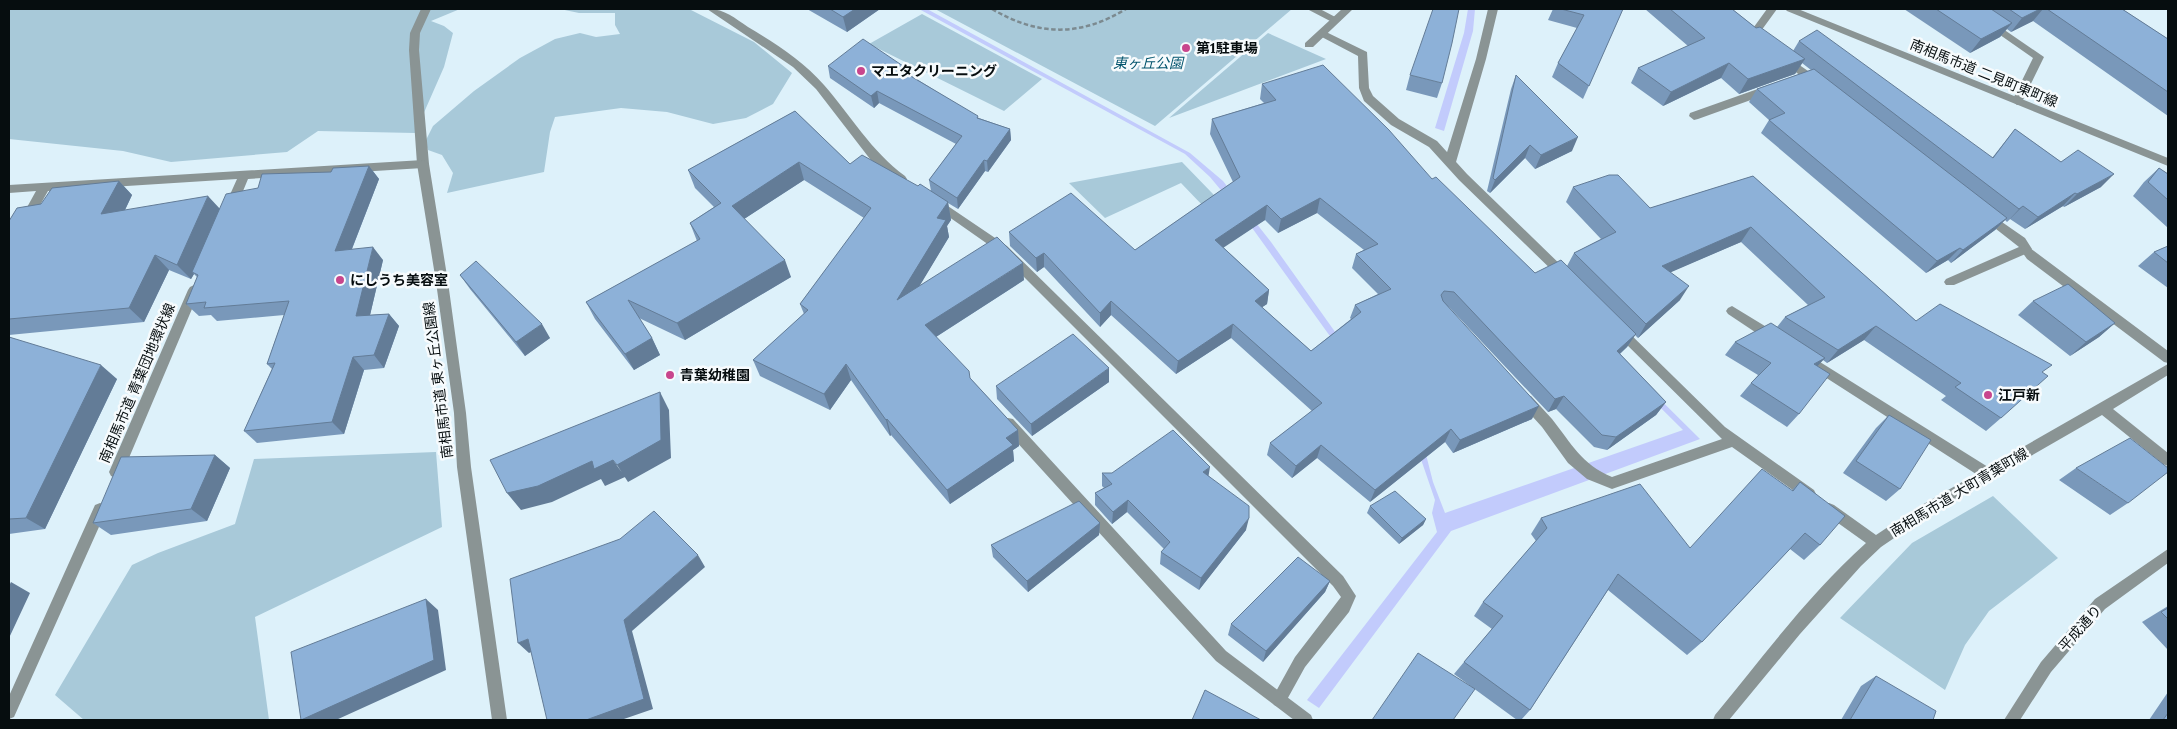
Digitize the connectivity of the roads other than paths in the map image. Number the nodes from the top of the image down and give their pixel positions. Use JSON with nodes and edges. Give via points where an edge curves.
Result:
{"nodes":[{"id":1,"x":426,"y":9,"type":"edge"},
{"id":2,"x":712,"y":9,"type":"edge"},
{"id":3,"x":1312,"y":9,"type":"edge"},
{"id":4,"x":1348,"y":9,"type":"edge"},
{"id":5,"x":1493,"y":9,"type":"edge"},
{"id":6,"x":1772,"y":9,"type":"edge"},
{"id":7,"x":1790,"y":9,"type":"edge"},
{"id":8,"x":1968,"y":9,"type":"edge"},
{"id":9,"x":1336,"y":20,"type":"junction"},
{"id":10,"x":1322,"y":33,"type":"junction"},
{"id":11,"x":1309,"y":45,"type":"dead end"},
{"id":12,"x":1778,"y":86,"type":"edge"},
{"id":13,"x":1828,"y":91,"type":"edge"},
{"id":14,"x":2017,"y":101,"type":"junction"},
{"id":15,"x":1694,"y":116,"type":"dead end"},
{"id":16,"x":1450,"y":162,"type":"junction"},
{"id":17,"x":2168,"y":162,"type":"edge"},
{"id":18,"x":423,"y":164,"type":"junction"},
{"id":19,"x":244,"y":176,"type":"junction"},
{"id":20,"x":909,"y":184,"type":"edge"},
{"id":21,"x":44,"y":187,"type":"junction"},
{"id":22,"x":9,"y":189,"type":"edge"},
{"id":23,"x":924,"y":193,"type":"edge"},
{"id":24,"x":1976,"y":206,"type":"edge"},
{"id":25,"x":225,"y":219,"type":"edge"},
{"id":26,"x":18,"y":234,"type":"edge"},
{"id":27,"x":2026,"y":249,"type":"junction"},
{"id":28,"x":198,"y":281,"type":"edge"},
{"id":29,"x":1950,"y":282,"type":"dead end"},
{"id":30,"x":1575,"y":286,"type":"edge"},
{"id":31,"x":1732,"y":311,"type":"dead end"},
{"id":32,"x":1607,"y":318,"type":"edge"},
{"id":33,"x":2168,"y":358,"type":"edge"},
{"id":34,"x":2168,"y":369,"type":"edge"},
{"id":35,"x":1514,"y":388,"type":"edge"},
{"id":36,"x":2103,"y":409,"type":"junction"},
{"id":37,"x":997,"y":411,"type":"edge"},
{"id":38,"x":1733,"y":440,"type":"junction"},
{"id":39,"x":2168,"y":460,"type":"edge"},
{"id":40,"x":1987,"y":474,"type":"junction"},
{"id":41,"x":1876,"y":543,"type":"junction"},
{"id":42,"x":2168,"y":555,"type":"edge"},
{"id":43,"x":1279,"y":700,"type":"junction"},
{"id":44,"x":9,"y":712,"type":"edge"},
{"id":45,"x":500,"y":720,"type":"edge"},
{"id":46,"x":1306,"y":720,"type":"edge"},
{"id":47,"x":1720,"y":720,"type":"edge"},
{"id":48,"x":2011,"y":720,"type":"edge"}],
"edges":[{"from":1,"to":18,"type":"street","name":"南相馬市道 東ヶ丘公園線","via":[[415,33],[414,50]]},
{"from":2,"to":20,"type":"street","via":[[806,74],[869,154]]},
{"from":3,"to":9,"type":"street"},
{"from":4,"to":9,"type":"street"},
{"from":5,"to":16,"type":"street","via":[[1482,59]]},
{"from":6,"to":13,"type":"street","via":[[1756,31],[1758,35],[1802,77]]},
{"from":7,"to":14,"type":"street","name":"南相馬市道 二見町東町線"},
{"from":8,"to":14,"type":"street","via":[[2038,57]]},
{"from":9,"to":10,"type":"street"},
{"from":10,"to":11,"type":"street"},
{"from":10,"to":16,"type":"street","via":[[1362,54],[1364,88],[1368,98],[1396,122],[1433,144]]},
{"from":12,"to":15,"type":"street"},
{"from":14,"to":17,"type":"street","name":"南相馬市道 二見町東町線"},
{"from":16,"to":30,"type":"street"},
{"from":18,"to":19,"type":"street"},
{"from":18,"to":45,"type":"street","name":"南相馬市道 東ヶ丘公園線","via":[[442,282]]},
{"from":19,"to":21,"type":"street"},
{"from":19,"to":25,"type":"street"},
{"from":21,"to":22,"type":"street"},
{"from":21,"to":26,"type":"street"},
{"from":23,"to":43,"type":"street","via":[[1003,249],[1338,581],[1349,596],[1344,607],[1300,662]]},
{"from":24,"to":27,"type":"street","via":[[2021,241]]},
{"from":27,"to":29,"type":"street"},
{"from":27,"to":33,"type":"street","via":[[2031,256]]},
{"from":28,"to":44,"type":"street","name":"南相馬市道 青葉団地環状線"},
{"from":31,"to":40,"type":"street"},
{"from":32,"to":38,"type":"street","via":[[1720,431]]},
{"from":34,"to":36,"type":"street","name":"南相馬市道 大町青葉町線"},
{"from":35,"to":38,"type":"street","via":[[1547,423],[1573,459],[1592,475],[1612,483]]},
{"from":36,"to":39,"type":"street"},
{"from":36,"to":40,"type":"street","name":"南相馬市道 大町青葉町線"},
{"from":37,"to":43,"type":"street","via":[[1198,632],[1222,656]]},
{"from":38,"to":41,"type":"street"},
{"from":40,"to":41,"type":"street","name":"南相馬市道 大町青葉町線"},
{"from":41,"to":47,"type":"street","name":"南相馬市道 大町青葉町線","via":[[1795,629]]},
{"from":42,"to":48,"type":"street","name":"平成通り","via":[[2100,604],[2046,667]]},
{"from":43,"to":46,"type":"street"}]}
